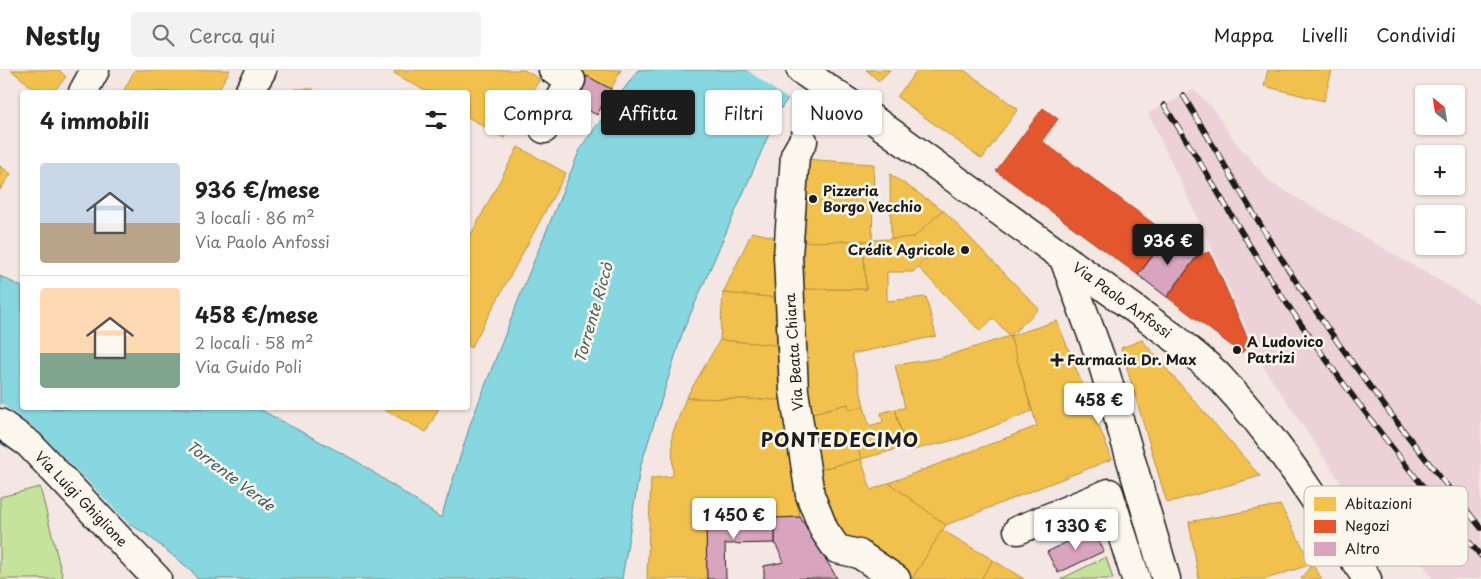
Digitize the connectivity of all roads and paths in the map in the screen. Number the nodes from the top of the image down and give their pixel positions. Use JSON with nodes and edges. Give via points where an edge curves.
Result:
{"nodes":[{"id":1,"x":95,"y":70,"type":"edge"},
{"id":2,"x":262,"y":70,"type":"edge"},
{"id":3,"x":553,"y":70,"type":"edge"},
{"id":4,"x":810,"y":76,"type":"edge"},
{"id":5,"x":84,"y":90,"type":"edge"},
{"id":6,"x":250,"y":90,"type":"edge"},
{"id":7,"x":565,"y":90,"type":"edge"},
{"id":8,"x":803,"y":141,"type":"dead end"},
{"id":9,"x":1064,"y":259,"type":"junction"},
{"id":10,"x":0,"y":423,"type":"edge"},
{"id":11,"x":1304,"y":486,"type":"edge"},
{"id":12,"x":1018,"y":530,"type":"dead end"},
{"id":13,"x":1358,"y":566,"type":"edge"},
{"id":14,"x":158,"y":579,"type":"edge"},
{"id":15,"x":896,"y":579,"type":"edge"},
{"id":16,"x":1136,"y":579,"type":"edge"},
{"id":17,"x":1166,"y":579,"type":"edge"},
{"id":18,"x":1367,"y":579,"type":"edge"}],
"edges":[{"from":1,"to":5,"type":"street"},
{"from":2,"to":6,"type":"street"},
{"from":3,"to":7,"type":"street","via":[[571,80]]},
{"from":4,"to":9,"type":"street","name":"Via Paolo Anfossi"},
{"from":8,"to":15,"type":"street","name":"Via Beata Chiara","via":[[795,155],[788,256],[794,391],[810,495],[824,530],[837,550],[858,554]]},
{"from":9,"to":11,"type":"street","name":"Via Paolo Anfossi","via":[[1176,340],[1222,379]]},
{"from":9,"to":17,"type":"street","via":[[1103,365]]},
{"from":10,"to":14,"type":"street","name":"Via Luigi Ghiglione","via":[[29,444]]},
{"from":12,"to":16,"type":"street","via":[[1109,493]]},
{"from":13,"to":18,"type":"street","name":"Via Paolo Anfossi"}]}
